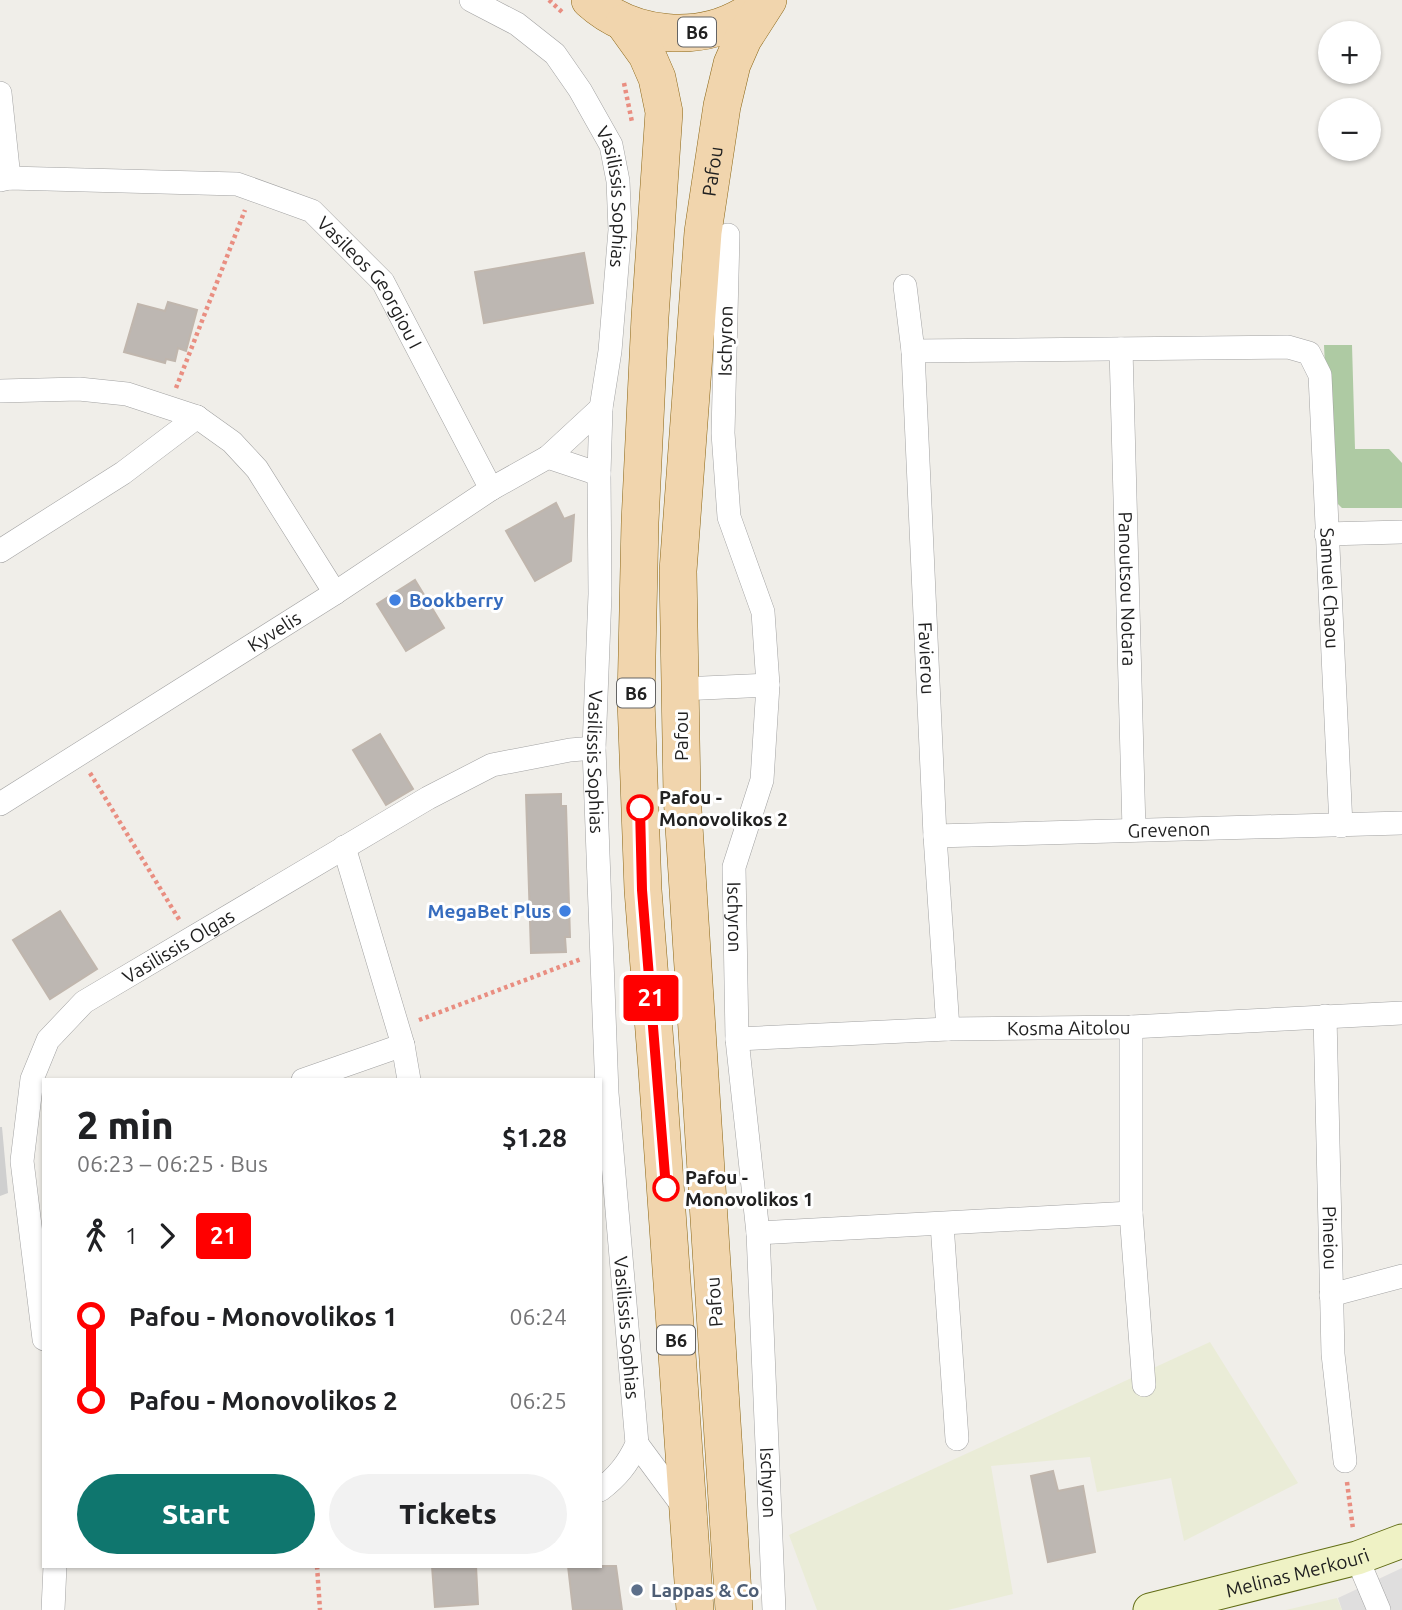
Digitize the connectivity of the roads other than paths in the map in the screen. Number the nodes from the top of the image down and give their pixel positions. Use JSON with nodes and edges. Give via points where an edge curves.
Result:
{"nodes":[{"id":1,"x":471,"y":0,"type":"edge"},
{"id":2,"x":590,"y":0,"type":"edge"},
{"id":3,"x":766,"y":0,"type":"edge"},
{"id":4,"x":624,"y":23,"type":"junction"},
{"id":5,"x":0,"y":93,"type":"edge"},
{"id":6,"x":4,"y":179,"type":"edge"},
{"id":7,"x":728,"y":235,"type":"dead end"},
{"id":8,"x":905,"y":286,"type":"dead end"},
{"id":9,"x":650,"y":317,"type":"junction"},
{"id":10,"x":1121,"y":349,"type":"junction"},
{"id":11,"x":610,"y":351,"type":"junction"},
{"id":12,"x":913,"y":351,"type":"junction"},
{"id":13,"x":0,"y":391,"type":"edge"},
{"id":14,"x":601,"y":408,"type":"junction"},
{"id":15,"x":197,"y":417,"type":"junction"},
{"id":16,"x":548,"y":457,"type":"junction"},
{"id":17,"x":598,"y":474,"type":"junction"},
{"id":18,"x":491,"y":489,"type":"junction"},
{"id":19,"x":1402,"y":532,"type":"edge"},
{"id":20,"x":1326,"y":534,"type":"junction"},
{"id":21,"x":0,"y":551,"type":"edge"},
{"id":22,"x":335,"y":593,"type":"junction"},
{"id":23,"x":768,"y":685,"type":"junction"},
{"id":24,"x":681,"y":689,"type":"junction"},
{"id":25,"x":594,"y":748,"type":"junction"},
{"id":26,"x":0,"y":804,"type":"edge"},
{"id":27,"x":1402,"y":823,"type":"edge"},
{"id":28,"x":1341,"y":826,"type":"junction"},
{"id":29,"x":1134,"y":830,"type":"junction"},
{"id":30,"x":935,"y":836,"type":"junction"},
{"id":31,"x":344,"y":847,"type":"junction"},
{"id":32,"x":1402,"y":1013,"type":"edge"},
{"id":33,"x":1325,"y":1016,"type":"junction"},
{"id":34,"x":1132,"y":1027,"type":"junction"},
{"id":35,"x":948,"y":1029,"type":"junction"},
{"id":36,"x":401,"y":1036,"type":"junction"},
{"id":37,"x":737,"y":1039,"type":"junction"},
{"id":38,"x":307,"y":1078,"type":"edge"},
{"id":39,"x":409,"y":1078,"type":"edge"},
{"id":40,"x":1131,"y":1213,"type":"junction"},
{"id":41,"x":942,"y":1224,"type":"junction"},
{"id":42,"x":758,"y":1233,"type":"junction"},
{"id":43,"x":1402,"y":1276,"type":"edge"},
{"id":44,"x":1331,"y":1295,"type":"junction"},
{"id":45,"x":42,"y":1323,"type":"edge"},
{"id":46,"x":1144,"y":1385,"type":"dead end"},
{"id":47,"x":957,"y":1439,"type":"dead end"},
{"id":48,"x":637,"y":1444,"type":"junction"},
{"id":49,"x":1345,"y":1461,"type":"road end"},
{"id":50,"x":602,"y":1488,"type":"edge"},
{"id":51,"x":688,"y":1514,"type":"junction"},
{"id":52,"x":1402,"y":1541,"type":"edge"},
{"id":53,"x":1357,"y":1558,"type":"junction"},
{"id":54,"x":55,"y":1568,"type":"edge"},
{"id":55,"x":53,"y":1610,"type":"edge"},
{"id":56,"x":695,"y":1610,"type":"edge"},
{"id":57,"x":734,"y":1610,"type":"edge"},
{"id":58,"x":774,"y":1610,"type":"edge"},
{"id":59,"x":1150,"y":1610,"type":"edge"},
{"id":60,"x":1379,"y":1610,"type":"edge"}],
"edges":[{"from":1,"to":11,"type":"street","name":"Vasilissis Sophias","via":[[517,24],[555,54],[611,145],[620,230]]},
{"from":2,"to":4,"type":"main road","number":"B6"},
{"from":3,"to":4,"type":"main road","number":"B6","via":[[717,28],[686,34],[654,32]]},
{"from":3,"to":24,"type":"main road","name":"Pafou","number":"B6","via":[[733,64],[703,232],[678,571]]},
{"from":4,"to":9,"type":"main road","number":"B6","via":[[647,55],[664,112]]},
{"from":5,"to":6,"type":"street"},
{"from":6,"to":18,"type":"street","name":"Vasileos Georgiou I","via":[[237,184],[312,211],[383,282]]},
{"from":7,"to":23,"type":"street","name":"Ischyron","via":[[723,433],[729,517],[763,612]]},
{"from":8,"to":12,"type":"street","name":"Favierou"},
{"from":9,"to":11,"type":"street"},
{"from":9,"to":51,"type":"main road","number":"B6","via":[[636,699],[642,890]]},
{"from":10,"to":12,"type":"street"},
{"from":10,"to":20,"type":"street","name":"Samuel Chaou","via":[[1288,347],[1309,353],[1320,375]]},
{"from":10,"to":29,"type":"street","name":"Panoutsou Notara"},
{"from":11,"to":14,"type":"street","name":"Vasilissis Sophias"},
{"from":12,"to":30,"type":"street","name":"Favierou"},
{"from":13,"to":15,"type":"street","via":[[79,388],[127,394]]},
{"from":14,"to":16,"type":"street","name":"Kyvelis"},
{"from":14,"to":17,"type":"street","name":"Vasilissis Sophias"},
{"from":15,"to":21,"type":"street","via":[[123,473]]},
{"from":15,"to":22,"type":"street","via":[[232,442],[257,469]]},
{"from":16,"to":17,"type":"street"},
{"from":16,"to":18,"type":"street","name":"Kyvelis"},
{"from":17,"to":25,"type":"street","name":"Vasilissis Sophias","via":[[600,594]]},
{"from":18,"to":22,"type":"street","name":"Kyvelis"},
{"from":19,"to":20,"type":"street"},
{"from":20,"to":28,"type":"street","name":"Samuel Chaou"},
{"from":22,"to":26,"type":"street","name":"Kyvelis"},
{"from":23,"to":24,"type":"street"},
{"from":23,"to":37,"type":"street","name":"Ischyron","via":[[762,780],[734,867]]},
{"from":24,"to":57,"type":"main road","name":"Pafou","number":"B6","via":[[681,795]]},
{"from":25,"to":31,"type":"street","name":"Vasilissis Olgas","via":[[492,765]]},
{"from":25,"to":48,"type":"street","name":"Vasilissis Sophias","via":[[607,1093]]},
{"from":27,"to":28,"type":"street","name":"Grevenon"},
{"from":28,"to":29,"type":"street","name":"Grevenon"},
{"from":29,"to":30,"type":"street","name":"Grevenon"},
{"from":30,"to":35,"type":"street","name":"Favierou"},
{"from":31,"to":36,"type":"street"},
{"from":31,"to":45,"type":"street","name":"Vasilissis Olgas","via":[[84,1002],[48,1040],[32,1079],[22,1161]]},
{"from":32,"to":33,"type":"street","name":"Kosma Aitolou"},
{"from":33,"to":34,"type":"street","name":"Kosma Aitolou"},
{"from":33,"to":44,"type":"street","name":"Pineiou"},
{"from":34,"to":35,"type":"street","name":"Kosma Aitolou"},
{"from":34,"to":40,"type":"street"},
{"from":35,"to":37,"type":"street","name":"Kosma Aitolou"},
{"from":36,"to":38,"type":"street"},
{"from":36,"to":39,"type":"street"},
{"from":37,"to":42,"type":"street","name":"Ischyron"},
{"from":40,"to":41,"type":"street"},
{"from":40,"to":46,"type":"street"},
{"from":41,"to":42,"type":"street"},
{"from":41,"to":47,"type":"street"},
{"from":42,"to":58,"type":"street","name":"Ischyron"},
{"from":43,"to":44,"type":"street"},
{"from":44,"to":49,"type":"street","name":"Pineiou"},
{"from":48,"to":50,"type":"street","via":[[618,1475]]},
{"from":48,"to":51,"type":"street"},
{"from":51,"to":56,"type":"main road","number":"B6"},
{"from":52,"to":53,"type":"main road","name":"Melinas Merkouri"},
{"from":53,"to":59,"type":"main road","name":"Melinas Merkouri"},
{"from":53,"to":60,"type":"street"},
{"from":54,"to":55,"type":"street"}]}
